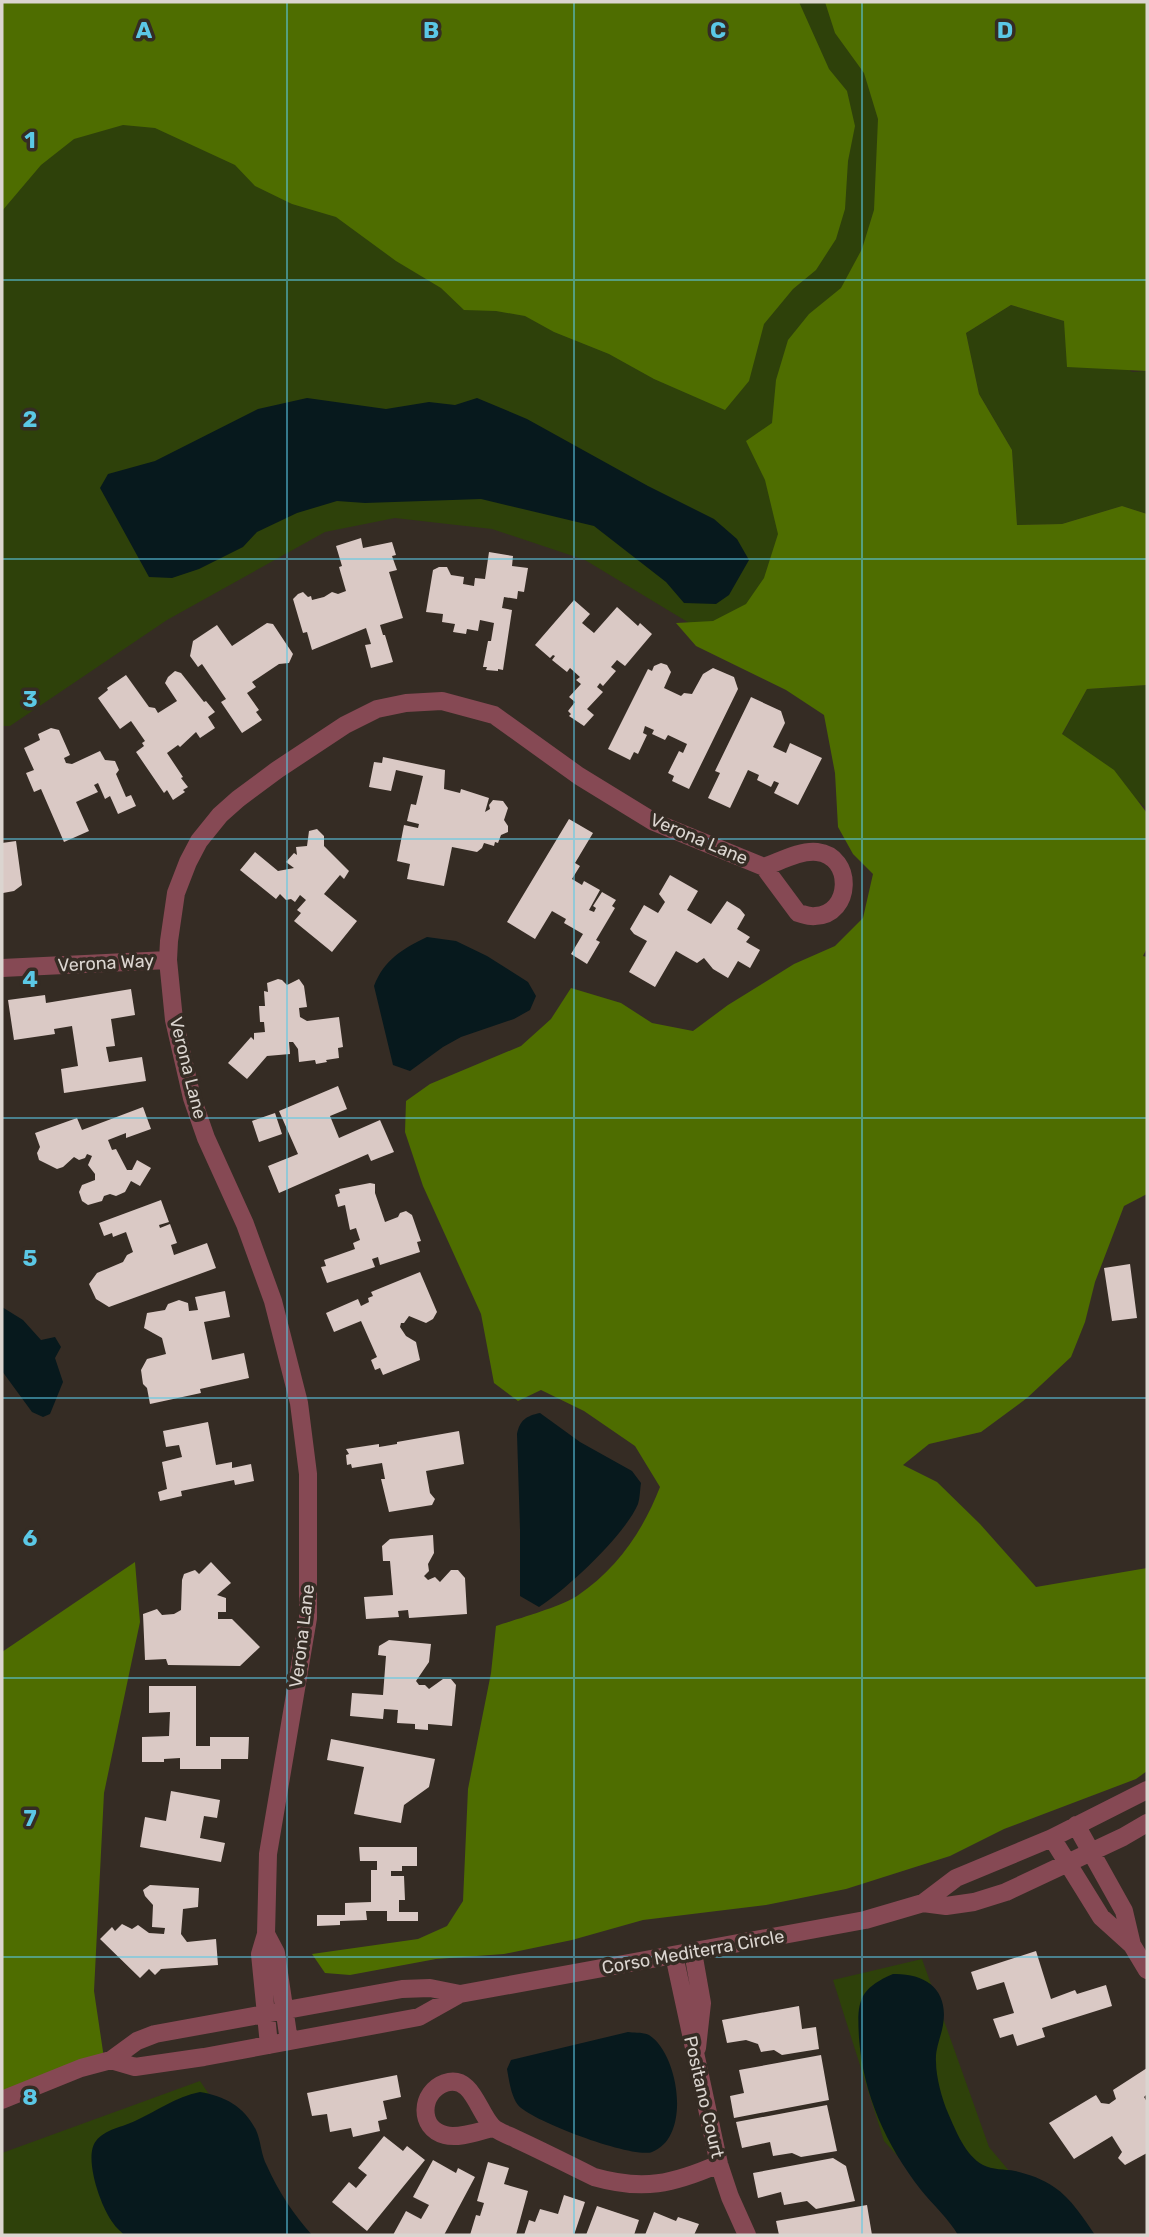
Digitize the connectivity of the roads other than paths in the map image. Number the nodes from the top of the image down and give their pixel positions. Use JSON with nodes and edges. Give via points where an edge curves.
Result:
{"nodes":[{"id":1,"x":764,"y":867,"type":"junction"},
{"id":2,"x":168,"y":960,"type":"junction"},
{"id":3,"x":2,"y":968,"type":"edge"},
{"id":4,"x":1147,"y":1790,"type":"edge"},
{"id":5,"x":1147,"y":1824,"type":"edge"},
{"id":6,"x":1076,"y":1825,"type":"junction"},
{"id":7,"x":1052,"y":1838,"type":"junction"},
{"id":8,"x":1091,"y":1852,"type":"junction"},
{"id":9,"x":1068,"y":1863,"type":"junction"},
{"id":10,"x":923,"y":1903,"type":"junction"},
{"id":11,"x":265,"y":1934,"type":"junction"},
{"id":12,"x":1132,"y":1945,"type":"junction"},
{"id":13,"x":693,"y":1952,"type":"junction"},
{"id":14,"x":674,"y":1955,"type":"junction"},
{"id":15,"x":1147,"y":1970,"type":"edge"},
{"id":16,"x":460,"y":1994,"type":"junction"},
{"id":17,"x":284,"y":2010,"type":"junction"},
{"id":18,"x":266,"y":2014,"type":"junction"},
{"id":19,"x":289,"y":2041,"type":"junction"},
{"id":20,"x":268,"y":2045,"type":"junction"},
{"id":21,"x":696,"y":2054,"type":"junction"},
{"id":22,"x":111,"y":2060,"type":"junction"},
{"id":23,"x":2,"y":2100,"type":"edge"},
{"id":24,"x":493,"y":2127,"type":"dead end"},
{"id":25,"x":719,"y":2164,"type":"junction"},
{"id":26,"x":747,"y":2235,"type":"edge"}],
"edges":[{"from":1,"to":1,"type":"street","name":"Verona Lane","via":[[798,913],[829,913],[845,887],[838,864],[817,852]]},
{"from":1,"to":2,"type":"street","name":"Verona Lane","via":[[654,822],[494,715],[442,701],[407,703],[377,709],[345,725],[277,770],[220,816],[199,841],[176,893]]},
{"from":2,"to":3,"type":"street","name":"Verona Way"},
{"from":2,"to":11,"type":"street","name":"Verona Lane","via":[[174,1020],[192,1098],[273,1301],[299,1402],[306,1460],[308,1618],[268,1854]]},
{"from":4,"to":6,"type":"street","name":"Corso Mediterra Circle"},
{"from":5,"to":8,"type":"street","name":"Corso Mediterra Circle"},
{"from":6,"to":7,"type":"street","name":"Corso Mediterra Circle"},
{"from":6,"to":8,"type":"street"},
{"from":7,"to":9,"type":"street"},
{"from":7,"to":10,"type":"street","name":"Corso Mediterra Circle","via":[[956,1878]]},
{"from":8,"to":9,"type":"street","name":"Corso Mediterra Circle"},
{"from":8,"to":12,"type":"street","via":[[1124,1911]]},
{"from":9,"to":10,"type":"street","name":"Corso Mediterra Circle","via":[[974,1902]]},
{"from":9,"to":12,"type":"street","via":[[1101,1917]]},
{"from":10,"to":13,"type":"street","name":"Corso Mediterra Circle","via":[[864,1920]]},
{"from":11,"to":17,"type":"street","name":"Verona Lane","via":[[276,1953]]},
{"from":11,"to":18,"type":"street","name":"Verona Lane","via":[[260,1954]]},
{"from":12,"to":15,"type":"street"},
{"from":13,"to":14,"type":"street","name":"Corso Mediterra Circle"},
{"from":13,"to":21,"type":"street","via":[[702,2003]]},
{"from":14,"to":16,"type":"street","name":"Corso Mediterra Circle"},
{"from":14,"to":21,"type":"street","name":"Positano Court"},
{"from":16,"to":17,"type":"street","name":"Corso Mediterra Circle","via":[[402,1989]]},
{"from":16,"to":19,"type":"street","name":"Corso Mediterra Circle","via":[[419,2017]]},
{"from":17,"to":18,"type":"street","name":"Corso Mediterra Circle"},
{"from":17,"to":19,"type":"street","name":"Verona Lane"},
{"from":18,"to":20,"type":"street","name":"Verona Lane"},
{"from":18,"to":22,"type":"street","name":"Corso Mediterra Circle","via":[[155,2034]]},
{"from":19,"to":20,"type":"street","name":"Corso Mediterra Circle"},
{"from":20,"to":22,"type":"street","name":"Corso Mediterra Circle","via":[[135,2067]]},
{"from":21,"to":25,"type":"street","name":"Positano Court"},
{"from":22,"to":23,"type":"street","name":"Corso Mediterra Circle"},
{"from":24,"to":25,"type":"street","via":[[594,2177],[621,2184],[672,2182]]},
{"from":25,"to":26,"type":"street","name":"Positano Court"}]}
